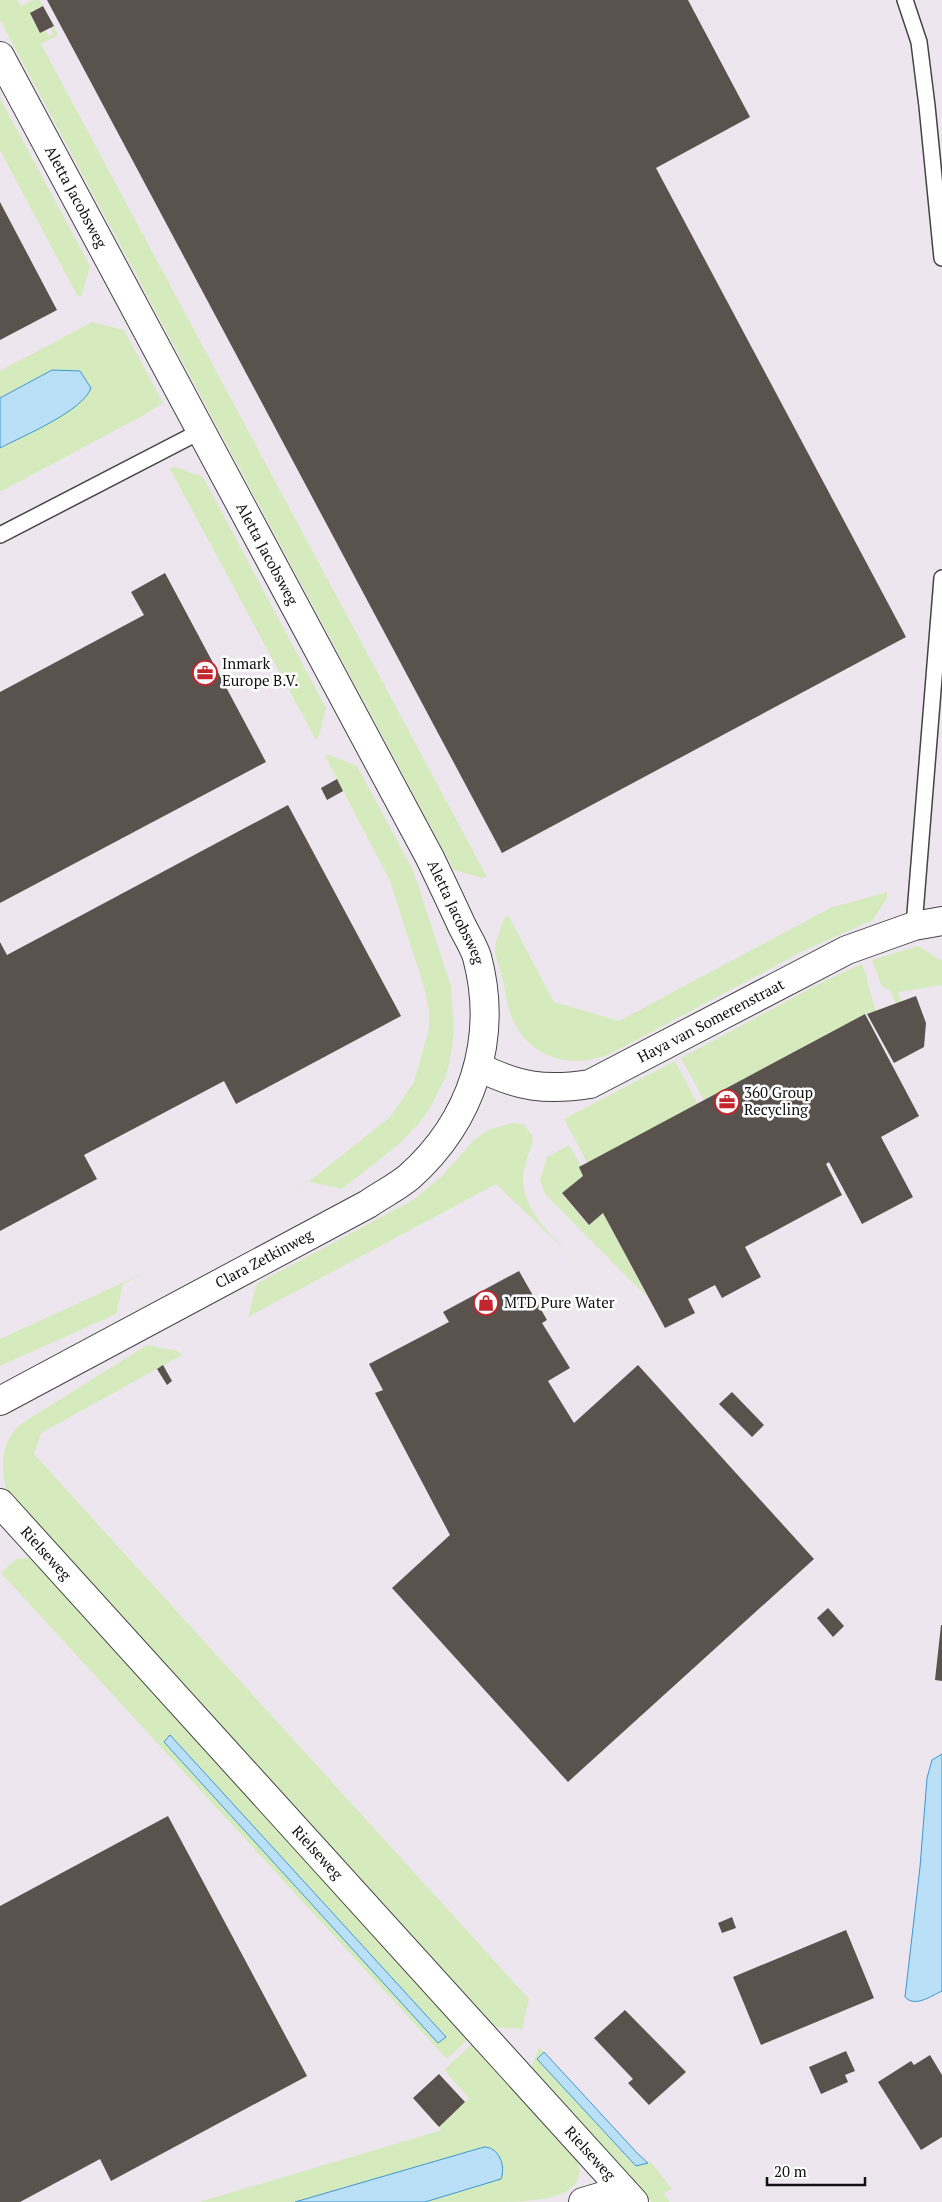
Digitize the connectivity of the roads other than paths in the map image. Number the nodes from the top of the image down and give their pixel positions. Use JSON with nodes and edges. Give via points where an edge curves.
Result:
{"nodes":[{"id":1,"x":906,"y":0,"type":"edge"},
{"id":2,"x":0,"y":56,"type":"edge"},
{"id":3,"x":942,"y":258,"type":"edge"},
{"id":4,"x":201,"y":431,"type":"junction"},
{"id":5,"x":0,"y":535,"type":"edge"},
{"id":6,"x":942,"y":578,"type":"edge"},
{"id":7,"x":942,"y":920,"type":"edge"},
{"id":8,"x":914,"y":926,"type":"junction"},
{"id":9,"x":479,"y":1067,"type":"junction"},
{"id":10,"x":0,"y":1400,"type":"edge"},
{"id":11,"x":0,"y":1503,"type":"edge"},
{"id":12,"x":628,"y":2196,"type":"edge"},
{"id":13,"x":583,"y":2202,"type":"edge"}],
"edges":[{"from":1,"to":3,"type":"lane","via":[[918,42],[927,106]]},
{"from":2,"to":4,"type":"street","name":"Aletta Jacobsweg"},
{"from":4,"to":5,"type":"lane"},
{"from":4,"to":9,"type":"street","name":"Aletta Jacobsweg","via":[[430,858],[476,955],[483,994],[484,1032]]},
{"from":6,"to":8,"type":"lane"},
{"from":7,"to":8,"type":"street","name":"Haya van Somerenstraat"},
{"from":8,"to":9,"type":"street","name":"Haya van Somerenstraat","via":[[830,958],[590,1084],[560,1088],[528,1086],[500,1078]]},
{"from":9,"to":10,"type":"street","name":"Clara Zetkinweg","via":[[463,1109],[445,1138],[408,1178],[368,1204]]},
{"from":11,"to":12,"type":"street","name":"Rielseweg"},
{"from":12,"to":13,"type":"street"}]}
